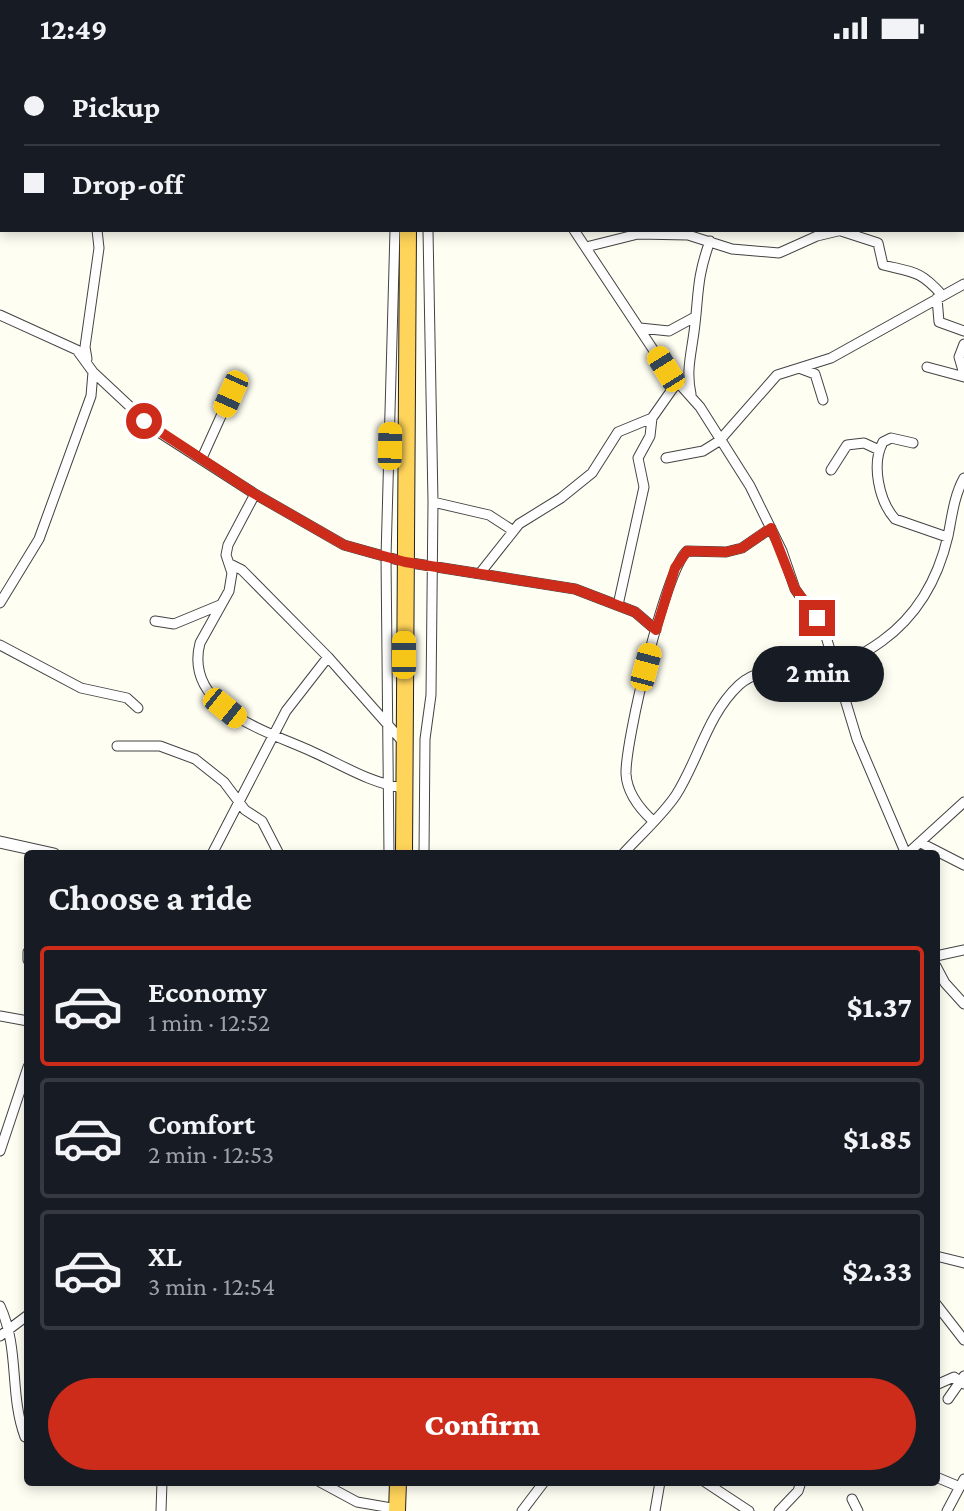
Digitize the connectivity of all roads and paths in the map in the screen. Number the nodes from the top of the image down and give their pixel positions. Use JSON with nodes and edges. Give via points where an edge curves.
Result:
{"nodes":[{"id":1,"x":97,"y":232,"type":"edge"},
{"id":2,"x":395,"y":232,"type":"edge"},
{"id":3,"x":408,"y":232,"type":"edge"},
{"id":4,"x":428,"y":232,"type":"edge"},
{"id":5,"x":575,"y":232,"type":"edge"},
{"id":6,"x":834,"y":232,"type":"edge"},
{"id":7,"x":848,"y":232,"type":"edge"},
{"id":8,"x":706,"y":237,"type":"edge"},
{"id":9,"x":586,"y":247,"type":"junction"},
{"id":10,"x":964,"y":284,"type":"edge"},
{"id":11,"x":940,"y":296,"type":"junction"},
{"id":12,"x":0,"y":315,"type":"edge"},
{"id":13,"x":693,"y":318,"type":"junction"},
{"id":14,"x":640,"y":328,"type":"junction"},
{"id":15,"x":964,"y":331,"type":"edge"},
{"id":16,"x":964,"y":344,"type":"edge"},
{"id":17,"x":87,"y":359,"type":"junction"},
{"id":18,"x":927,"y":367,"type":"dead end"},
{"id":19,"x":795,"y":368,"type":"junction"},
{"id":20,"x":93,"y":372,"type":"junction"},
{"id":21,"x":964,"y":376,"type":"edge"},
{"id":22,"x":678,"y":381,"type":"junction"},
{"id":23,"x":231,"y":394,"type":"dead end"},
{"id":24,"x":692,"y":396,"type":"junction"},
{"id":25,"x":823,"y":400,"type":"dead end"},
{"id":26,"x":652,"y":418,"type":"junction"},
{"id":27,"x":719,"y":441,"type":"junction"},
{"id":28,"x":913,"y":443,"type":"dead end"},
{"id":29,"x":879,"y":450,"type":"junction"},
{"id":30,"x":202,"y":458,"type":"junction"},
{"id":31,"x":666,"y":458,"type":"dead end"},
{"id":32,"x":831,"y":470,"type":"dead end"},
{"id":33,"x":964,"y":478,"type":"edge"},
{"id":34,"x":255,"y":494,"type":"junction"},
{"id":35,"x":433,"y":502,"type":"junction"},
{"id":36,"x":771,"y":528,"type":"junction"},
{"id":37,"x":512,"y":530,"type":"junction"},
{"id":38,"x":947,"y":537,"type":"junction"},
{"id":39,"x":386,"y":557,"type":"junction"},
{"id":40,"x":405,"y":562,"type":"junction"},
{"id":41,"x":230,"y":564,"type":"junction"},
{"id":42,"x":430,"y":564,"type":"junction"},
{"id":43,"x":481,"y":572,"type":"junction"},
{"id":44,"x":0,"y":603,"type":"edge"},
{"id":45,"x":220,"y":605,"type":"junction"},
{"id":46,"x":618,"y":605,"type":"junction"},
{"id":47,"x":155,"y":621,"type":"dead end"},
{"id":48,"x":656,"y":630,"type":"junction"},
{"id":49,"x":0,"y":645,"type":"edge"},
{"id":50,"x":328,"y":657,"type":"junction"},
{"id":51,"x":837,"y":665,"type":"junction"},
{"id":52,"x":138,"y":708,"type":"dead end"},
{"id":53,"x":389,"y":728,"type":"junction"},
{"id":54,"x":272,"y":737,"type":"junction"},
{"id":55,"x":404,"y":743,"type":"junction"},
{"id":56,"x":117,"y":746,"type":"dead end"},
{"id":57,"x":397,"y":787,"type":"junction"},
{"id":58,"x":964,"y":802,"type":"edge"},
{"id":59,"x":237,"y":803,"type":"junction"},
{"id":60,"x":653,"y":821,"type":"junction"},
{"id":61,"x":0,"y":842,"type":"edge"},
{"id":62,"x":921,"y":843,"type":"junction"},
{"id":63,"x":35,"y":850,"type":"edge"},
{"id":64,"x":214,"y":850,"type":"edge"},
{"id":65,"x":277,"y":850,"type":"edge"},
{"id":66,"x":389,"y":850,"type":"edge"},
{"id":67,"x":404,"y":850,"type":"edge"},
{"id":68,"x":424,"y":850,"type":"edge"},
{"id":69,"x":627,"y":850,"type":"edge"},
{"id":70,"x":904,"y":850,"type":"edge"},
{"id":71,"x":911,"y":850,"type":"edge"},
{"id":72,"x":935,"y":850,"type":"edge"},
{"id":73,"x":940,"y":853,"type":"edge"},
{"id":74,"x":964,"y":865,"type":"edge"},
{"id":75,"x":964,"y":950,"type":"edge"},
{"id":76,"x":940,"y":955,"type":"edge"},
{"id":77,"x":940,"y":974,"type":"edge"},
{"id":78,"x":964,"y":1004,"type":"edge"},
{"id":79,"x":0,"y":1016,"type":"edge"},
{"id":80,"x":24,"y":1020,"type":"edge"},
{"id":81,"x":24,"y":1079,"type":"edge"},
{"id":82,"x":0,"y":1151,"type":"edge"},
{"id":83,"x":940,"y":1257,"type":"edge"},
{"id":84,"x":964,"y":1263,"type":"edge"},
{"id":85,"x":0,"y":1306,"type":"edge"},
{"id":86,"x":940,"y":1309,"type":"edge"},
{"id":87,"x":24,"y":1318,"type":"edge"},
{"id":88,"x":10,"y":1329,"type":"junction"},
{"id":89,"x":0,"y":1336,"type":"edge"},
{"id":90,"x":964,"y":1340,"type":"edge"},
{"id":91,"x":963,"y":1380,"type":"edge"},
{"id":92,"x":940,"y":1383,"type":"edge"},
{"id":93,"x":24,"y":1385,"type":"edge"},
{"id":94,"x":16,"y":1386,"type":"junction"},
{"id":95,"x":948,"y":1399,"type":"dead end"},
{"id":96,"x":24,"y":1431,"type":"edge"},
{"id":97,"x":940,"y":1478,"type":"edge"},
{"id":98,"x":962,"y":1483,"type":"edge"},
{"id":99,"x":162,"y":1486,"type":"edge"},
{"id":100,"x":327,"y":1486,"type":"edge"},
{"id":101,"x":398,"y":1486,"type":"edge"},
{"id":102,"x":541,"y":1486,"type":"edge"},
{"id":103,"x":659,"y":1486,"type":"edge"},
{"id":104,"x":711,"y":1486,"type":"edge"},
{"id":105,"x":800,"y":1486,"type":"edge"},
{"id":106,"x":852,"y":1499,"type":"dead end"},
{"id":107,"x":397,"y":1510,"type":"edge"},
{"id":108,"x":161,"y":1511,"type":"edge"},
{"id":109,"x":522,"y":1511,"type":"edge"},
{"id":110,"x":655,"y":1511,"type":"edge"},
{"id":111,"x":749,"y":1511,"type":"edge"},
{"id":112,"x":779,"y":1511,"type":"edge"},
{"id":113,"x":858,"y":1511,"type":"edge"},
{"id":114,"x":947,"y":1511,"type":"edge"}],
"edges":[{"from":1,"to":17,"type":"street"},
{"from":2,"to":39,"type":"street"},
{"from":3,"to":40,"type":"highway"},
{"from":4,"to":35,"type":"street"},
{"from":5,"to":9,"type":"street"},
{"from":6,"to":8,"type":"street","via":[[779,253],[732,249]]},
{"from":7,"to":11,"type":"street","via":[[875,241],[883,265],[908,267],[928,279]]},
{"from":8,"to":9,"type":"street","via":[[638,234]]},
{"from":8,"to":13,"type":"street"},
{"from":9,"to":14,"type":"street"},
{"from":10,"to":11,"type":"street"},
{"from":11,"to":15,"type":"street","via":[[939,322]]},
{"from":11,"to":19,"type":"street","via":[[831,358]]},
{"from":12,"to":17,"type":"street"},
{"from":13,"to":14,"type":"street","via":[[669,331]]},
{"from":13,"to":24,"type":"street","via":[[687,369]]},
{"from":14,"to":22,"type":"street"},
{"from":16,"to":21,"type":"street","via":[[959,357]]},
{"from":17,"to":20,"type":"street"},
{"from":18,"to":21,"type":"street"},
{"from":19,"to":25,"type":"street","via":[[815,374]]},
{"from":19,"to":27,"type":"street","via":[[777,375]]},
{"from":20,"to":30,"type":"street","via":[[144,421]]},
{"from":20,"to":44,"type":"street","via":[[91,396],[39,539]]},
{"from":22,"to":24,"type":"street"},
{"from":22,"to":26,"type":"street"},
{"from":23,"to":30,"type":"street"},
{"from":24,"to":27,"type":"street"},
{"from":26,"to":37,"type":"street","via":[[618,432],[592,473]]},
{"from":26,"to":46,"type":"street","via":[[650,436],[638,458],[644,487]]},
{"from":27,"to":31,"type":"street","via":[[703,451]]},
{"from":27,"to":36,"type":"street"},
{"from":28,"to":29,"type":"street","via":[[891,438]]},
{"from":29,"to":32,"type":"street","via":[[864,443],[847,445]]},
{"from":29,"to":38,"type":"street","via":[[879,480],[891,515],[909,527]]},
{"from":30,"to":34,"type":"street"},
{"from":33,"to":38,"type":"street"},
{"from":34,"to":39,"type":"street","via":[[344,545]]},
{"from":34,"to":41,"type":"street","via":[[228,545]]},
{"from":35,"to":37,"type":"street","via":[[489,515]]},
{"from":35,"to":42,"type":"street"},
{"from":36,"to":48,"type":"street","via":[[742,548],[687,551],[675,568]]},
{"from":36,"to":51,"type":"street","via":[[795,589],[824,630]]},
{"from":37,"to":43,"type":"street"},
{"from":38,"to":51,"type":"street","via":[[930,590],[917,609],[893,633]]},
{"from":39,"to":40,"type":"street"},
{"from":39,"to":53,"type":"street"},
{"from":40,"to":42,"type":"street"},
{"from":40,"to":55,"type":"highway"},
{"from":41,"to":45,"type":"street","via":[[229,591]]},
{"from":41,"to":50,"type":"street"},
{"from":42,"to":43,"type":"street"},
{"from":42,"to":68,"type":"street"},
{"from":43,"to":46,"type":"street","via":[[554,584]]},
{"from":45,"to":47,"type":"street","via":[[174,624]]},
{"from":45,"to":54,"type":"street","via":[[197,654],[202,676],[225,708]]},
{"from":46,"to":48,"type":"street"},
{"from":48,"to":60,"type":"street","via":[[626,772],[636,800]]},
{"from":49,"to":52,"type":"street","via":[[68,682],[127,698]]},
{"from":50,"to":53,"type":"street"},
{"from":50,"to":54,"type":"street","via":[[300,690]]},
{"from":51,"to":60,"type":"street","via":[[778,670],[742,682],[709,726],[674,797]]},
{"from":51,"to":70,"type":"street","via":[[857,739]]},
{"from":53,"to":55,"type":"street"},
{"from":53,"to":57,"type":"street"},
{"from":54,"to":57,"type":"street"},
{"from":54,"to":59,"type":"street"},
{"from":55,"to":57,"type":"highway"},
{"from":56,"to":59,"type":"street","via":[[160,746],[195,759],[224,782]]},
{"from":57,"to":66,"type":"street"},
{"from":57,"to":67,"type":"highway"},
{"from":58,"to":62,"type":"street"},
{"from":59,"to":64,"type":"street"},
{"from":59,"to":65,"type":"street","via":[[262,821]]},
{"from":60,"to":69,"type":"street"},
{"from":61,"to":63,"type":"street"},
{"from":62,"to":71,"type":"street"},
{"from":62,"to":72,"type":"street"},
{"from":73,"to":74,"type":"street"},
{"from":75,"to":76,"type":"street"},
{"from":77,"to":78,"type":"street"},
{"from":79,"to":80,"type":"street"},
{"from":81,"to":82,"type":"street"},
{"from":83,"to":84,"type":"street"},
{"from":85,"to":88,"type":"street"},
{"from":86,"to":90,"type":"street"},
{"from":87,"to":88,"type":"street"},
{"from":88,"to":89,"type":"street"},
{"from":88,"to":94,"type":"street"},
{"from":91,"to":92,"type":"street","via":[[954,1377]]},
{"from":91,"to":95,"type":"street"},
{"from":93,"to":94,"type":"street"},
{"from":94,"to":96,"type":"street"},
{"from":97,"to":98,"type":"street"},
{"from":98,"to":114,"type":"street"},
{"from":99,"to":108,"type":"street"},
{"from":100,"to":107,"type":"street","via":[[357,1502]]},
{"from":101,"to":107,"type":"highway"},
{"from":102,"to":109,"type":"street"},
{"from":103,"to":110,"type":"street"},
{"from":104,"to":111,"type":"street"},
{"from":105,"to":112,"type":"street"},
{"from":106,"to":113,"type":"street"}]}
